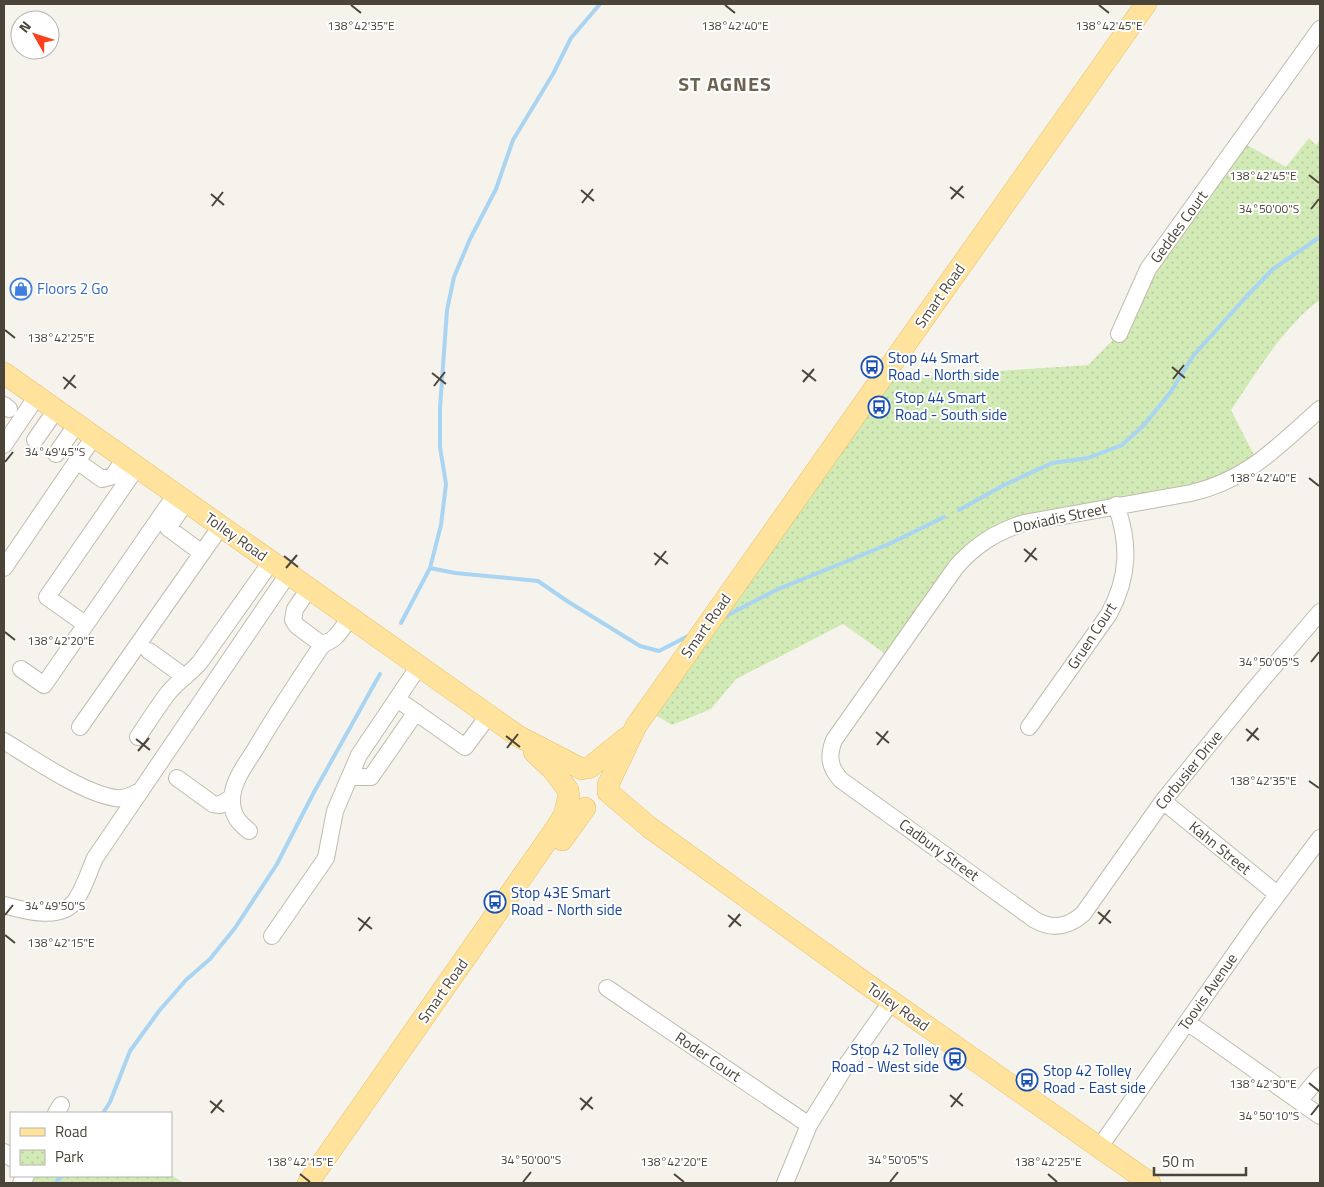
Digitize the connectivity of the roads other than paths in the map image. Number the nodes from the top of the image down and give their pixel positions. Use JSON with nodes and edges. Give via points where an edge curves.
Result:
{"nodes":[{"id":1,"x":1146,"y":4,"type":"edge"},
{"id":2,"x":1320,"y":29,"type":"edge"},
{"id":3,"x":1119,"y":334,"type":"dead end"},
{"id":4,"x":4,"y":373,"type":"edge"},
{"id":5,"x":37,"y":396,"type":"junction"},
{"id":6,"x":1320,"y":409,"type":"edge"},
{"id":7,"x":56,"y":410,"type":"junction"},
{"id":8,"x":77,"y":424,"type":"junction"},
{"id":9,"x":94,"y":437,"type":"junction"},
{"id":10,"x":36,"y":440,"type":"dead end"},
{"id":11,"x":4,"y":445,"type":"edge"},
{"id":12,"x":56,"y":454,"type":"dead end"},
{"id":13,"x":77,"y":462,"type":"junction"},
{"id":14,"x":131,"y":463,"type":"junction"},
{"id":15,"x":181,"y":498,"type":"junction"},
{"id":16,"x":1116,"y":506,"type":"junction"},
{"id":17,"x":221,"y":526,"type":"junction"},
{"id":18,"x":202,"y":552,"type":"junction"},
{"id":19,"x":4,"y":568,"type":"edge"},
{"id":20,"x":280,"y":568,"type":"junction"},
{"id":21,"x":309,"y":588,"type":"junction"},
{"id":22,"x":1320,"y":612,"type":"edge"},
{"id":23,"x":350,"y":617,"type":"junction"},
{"id":24,"x":85,"y":624,"type":"junction"},
{"id":25,"x":325,"y":643,"type":"junction"},
{"id":26,"x":149,"y":651,"type":"dead end"},
{"id":27,"x":419,"y":666,"type":"junction"},
{"id":28,"x":21,"y":669,"type":"dead end"},
{"id":29,"x":186,"y":677,"type":"junction"},
{"id":30,"x":397,"y":699,"type":"junction"},
{"id":31,"x":416,"y":712,"type":"junction"},
{"id":32,"x":489,"y":715,"type":"junction"},
{"id":33,"x":80,"y":727,"type":"dead end"},
{"id":34,"x":1029,"y":727,"type":"dead end"},
{"id":35,"x":630,"y":735,"type":"junction"},
{"id":36,"x":518,"y":736,"type":"junction"},
{"id":37,"x":138,"y":737,"type":"dead end"},
{"id":38,"x":4,"y":741,"type":"edge"},
{"id":39,"x":829,"y":760,"type":"joint"},
{"id":40,"x":586,"y":768,"type":"junction"},
{"id":41,"x":350,"y":777,"type":"junction"},
{"id":42,"x":177,"y":778,"type":"dead end"},
{"id":43,"x":138,"y":792,"type":"junction"},
{"id":44,"x":568,"y":792,"type":"junction"},
{"id":45,"x":232,"y":797,"type":"junction"},
{"id":46,"x":600,"y":797,"type":"junction"},
{"id":47,"x":1163,"y":801,"type":"junction"},
{"id":48,"x":250,"y":831,"type":"dead end"},
{"id":49,"x":1320,"y":838,"type":"edge"},
{"id":50,"x":1277,"y":894,"type":"junction"},
{"id":51,"x":4,"y":905,"type":"edge"},
{"id":52,"x":1060,"y":927,"type":"joint"},
{"id":53,"x":272,"y":936,"type":"dead end"},
{"id":54,"x":607,"y":988,"type":"dead end"},
{"id":55,"x":891,"y":1002,"type":"junction"},
{"id":56,"x":1187,"y":1022,"type":"junction"},
{"id":57,"x":1320,"y":1076,"type":"edge"},
{"id":58,"x":1299,"y":1101,"type":"junction"},
{"id":59,"x":1320,"y":1116,"type":"edge"},
{"id":60,"x":809,"y":1125,"type":"junction"},
{"id":61,"x":1099,"y":1148,"type":"junction"},
{"id":62,"x":308,"y":1183,"type":"edge"},
{"id":63,"x":320,"y":1183,"type":"edge"},
{"id":64,"x":785,"y":1183,"type":"edge"},
{"id":65,"x":1150,"y":1183,"type":"edge"}],
"edges":[{"from":1,"to":35,"type":"main road","name":"Smart Road"},
{"from":2,"to":3,"type":"street","name":"Geddes Court","via":[[1148,269]]},
{"from":4,"to":5,"type":"main road","name":"Tolley Road"},
{"from":5,"to":7,"type":"main road","name":"Tolley Road"},
{"from":5,"to":11,"type":"street"},
{"from":6,"to":16,"type":"street","name":"Doxiadis Street","via":[[1258,463],[1230,480],[1191,493]]},
{"from":7,"to":8,"type":"main road","name":"Tolley Road"},
{"from":7,"to":10,"type":"street"},
{"from":8,"to":9,"type":"main road","name":"Tolley Road"},
{"from":8,"to":12,"type":"street"},
{"from":9,"to":13,"type":"street"},
{"from":9,"to":14,"type":"main road","name":"Tolley Road"},
{"from":13,"to":14,"type":"street","via":[[102,479],[113,476]]},
{"from":13,"to":19,"type":"street"},
{"from":14,"to":15,"type":"main road","name":"Tolley Road"},
{"from":14,"to":24,"type":"street","via":[[47,597]]},
{"from":15,"to":17,"type":"main road","name":"Tolley Road"},
{"from":15,"to":18,"type":"street","via":[[168,528]]},
{"from":15,"to":24,"type":"street"},
{"from":16,"to":34,"type":"street","name":"Gruen Court","via":[[1122,524],[1125,558],[1122,584],[1115,602]]},
{"from":16,"to":39,"type":"street","name":"Doxiadis Street","via":[[1009,528],[965,556],[834,740]]},
{"from":17,"to":18,"type":"street"},
{"from":17,"to":20,"type":"main road","name":"Tolley Road"},
{"from":18,"to":33,"type":"street"},
{"from":20,"to":21,"type":"main road","name":"Tolley Road"},
{"from":20,"to":29,"type":"street"},
{"from":20,"to":43,"type":"street"},
{"from":21,"to":23,"type":"main road","name":"Tolley Road"},
{"from":21,"to":25,"type":"street","via":[[295,609],[293,620],[297,626]]},
{"from":22,"to":47,"type":"street","name":"Corbusier Drive"},
{"from":23,"to":25,"type":"street","via":[[337,636]]},
{"from":23,"to":27,"type":"main road","name":"Tolley Road"},
{"from":24,"to":28,"type":"street","via":[[44,685]]},
{"from":25,"to":45,"type":"street","via":[[282,703],[238,778]]},
{"from":26,"to":29,"type":"street"},
{"from":27,"to":30,"type":"street"},
{"from":27,"to":32,"type":"main road","name":"Tolley Road"},
{"from":29,"to":37,"type":"street","via":[[169,692]]},
{"from":30,"to":31,"type":"street"},
{"from":30,"to":41,"type":"street","via":[[359,755]]},
{"from":31,"to":32,"type":"street","via":[[465,746]]},
{"from":31,"to":41,"type":"street","via":[[371,777]]},
{"from":32,"to":36,"type":"main road","name":"Tolley Road"},
{"from":35,"to":40,"type":"main road","name":"Smart Road"},
{"from":35,"to":46,"type":"main road","name":"Smart Road"},
{"from":36,"to":40,"type":"main road","name":"Tolley Road"},
{"from":36,"to":44,"type":"main road","name":"Tolley Road","via":[[553,770]]},
{"from":38,"to":43,"type":"street","via":[[87,788],[116,798],[129,798]]},
{"from":39,"to":52,"type":"street","name":"Cadbury Street","via":[[840,780],[1035,920]]},
{"from":40,"to":44,"type":"main road","via":[[571,777]]},
{"from":40,"to":46,"type":"main road","via":[[596,770],[605,778]]},
{"from":41,"to":53,"type":"street","via":[[335,811],[326,858]]},
{"from":42,"to":45,"type":"street","via":[[213,804],[220,805]]},
{"from":43,"to":51,"type":"street","via":[[95,858],[77,899],[69,906],[55,912],[36,913]]},
{"from":44,"to":46,"type":"main road","via":[[573,802]]},
{"from":44,"to":62,"type":"main road","name":"Smart Road","via":[[564,815],[554,832]]},
{"from":45,"to":48,"type":"street","via":[[236,820]]},
{"from":46,"to":55,"type":"main road","name":"Tolley Road","via":[[649,827]]},
{"from":46,"to":63,"type":"main road","name":"Smart Road"},
{"from":47,"to":50,"type":"street","name":"Kahn Street"},
{"from":47,"to":52,"type":"street","name":"Corbusier Drive","via":[[1083,914]]},
{"from":49,"to":50,"type":"street","name":"Toovis Avenue"},
{"from":50,"to":56,"type":"street","name":"Toovis Avenue"},
{"from":54,"to":60,"type":"street","name":"Roder Court"},
{"from":55,"to":60,"type":"street"},
{"from":55,"to":61,"type":"main road","name":"Tolley Road"},
{"from":56,"to":58,"type":"street"},
{"from":56,"to":61,"type":"street","name":"Toovis Avenue"},
{"from":57,"to":58,"type":"street"},
{"from":58,"to":59,"type":"street"},
{"from":60,"to":64,"type":"street"},
{"from":61,"to":65,"type":"main road","name":"Tolley Road"}]}
